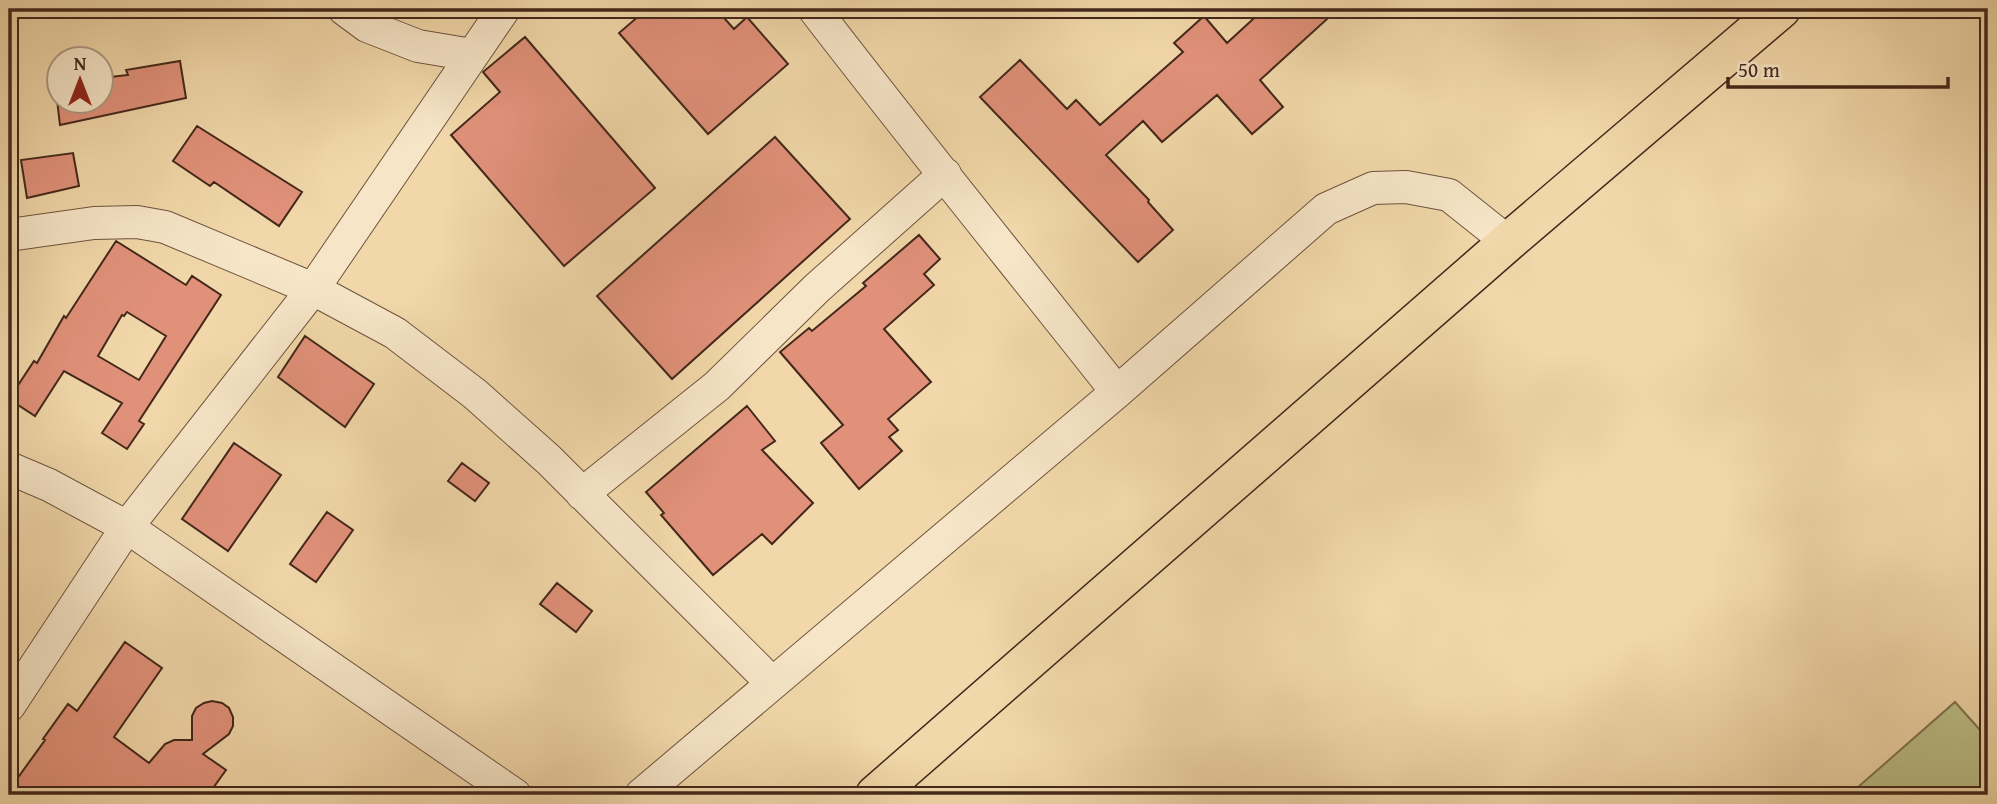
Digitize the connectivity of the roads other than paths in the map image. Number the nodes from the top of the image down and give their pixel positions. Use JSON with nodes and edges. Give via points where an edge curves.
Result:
{"nodes":[{"id":1,"x":344,"y":9,"type":"edge"},
{"id":2,"x":504,"y":9,"type":"edge"},
{"id":3,"x":814,"y":9,"type":"edge"},
{"id":4,"x":1780,"y":9,"type":"edge"},
{"id":5,"x":472,"y":55,"type":"junction"},
{"id":6,"x":945,"y":174,"type":"junction"},
{"id":7,"x":9,"y":235,"type":"edge"},
{"id":8,"x":1508,"y":242,"type":"junction"},
{"id":9,"x":313,"y":289,"type":"junction"},
{"id":10,"x":1117,"y":392,"type":"junction"},
{"id":11,"x":9,"y":468,"type":"edge"},
{"id":12,"x":582,"y":494,"type":"junction"},
{"id":13,"x":127,"y":527,"type":"junction"},
{"id":14,"x":772,"y":683,"type":"junction"},
{"id":15,"x":9,"y":706,"type":"edge"},
{"id":16,"x":515,"y":795,"type":"edge"},
{"id":17,"x":641,"y":795,"type":"edge"},
{"id":18,"x":875,"y":795,"type":"edge"}],
"edges":[{"from":1,"to":5,"type":"street","via":[[367,26],[418,46]]},
{"from":2,"to":5,"type":"street"},
{"from":3,"to":6,"type":"street"},
{"from":4,"to":8,"type":"main road"},
{"from":5,"to":9,"type":"street"},
{"from":6,"to":10,"type":"street"},
{"from":6,"to":12,"type":"street","via":[[817,288],[717,386]]},
{"from":7,"to":9,"type":"street","via":[[137,222],[165,227]]},
{"from":8,"to":10,"type":"street","via":[[1449,195],[1406,187],[1373,188],[1326,209]]},
{"from":8,"to":18,"type":"main road"},
{"from":9,"to":12,"type":"street","via":[[395,333],[475,394]]},
{"from":9,"to":13,"type":"street"},
{"from":10,"to":14,"type":"street"},
{"from":11,"to":13,"type":"street"},
{"from":12,"to":14,"type":"street"},
{"from":13,"to":15,"type":"street"},
{"from":13,"to":16,"type":"street"},
{"from":14,"to":17,"type":"street"}]}
